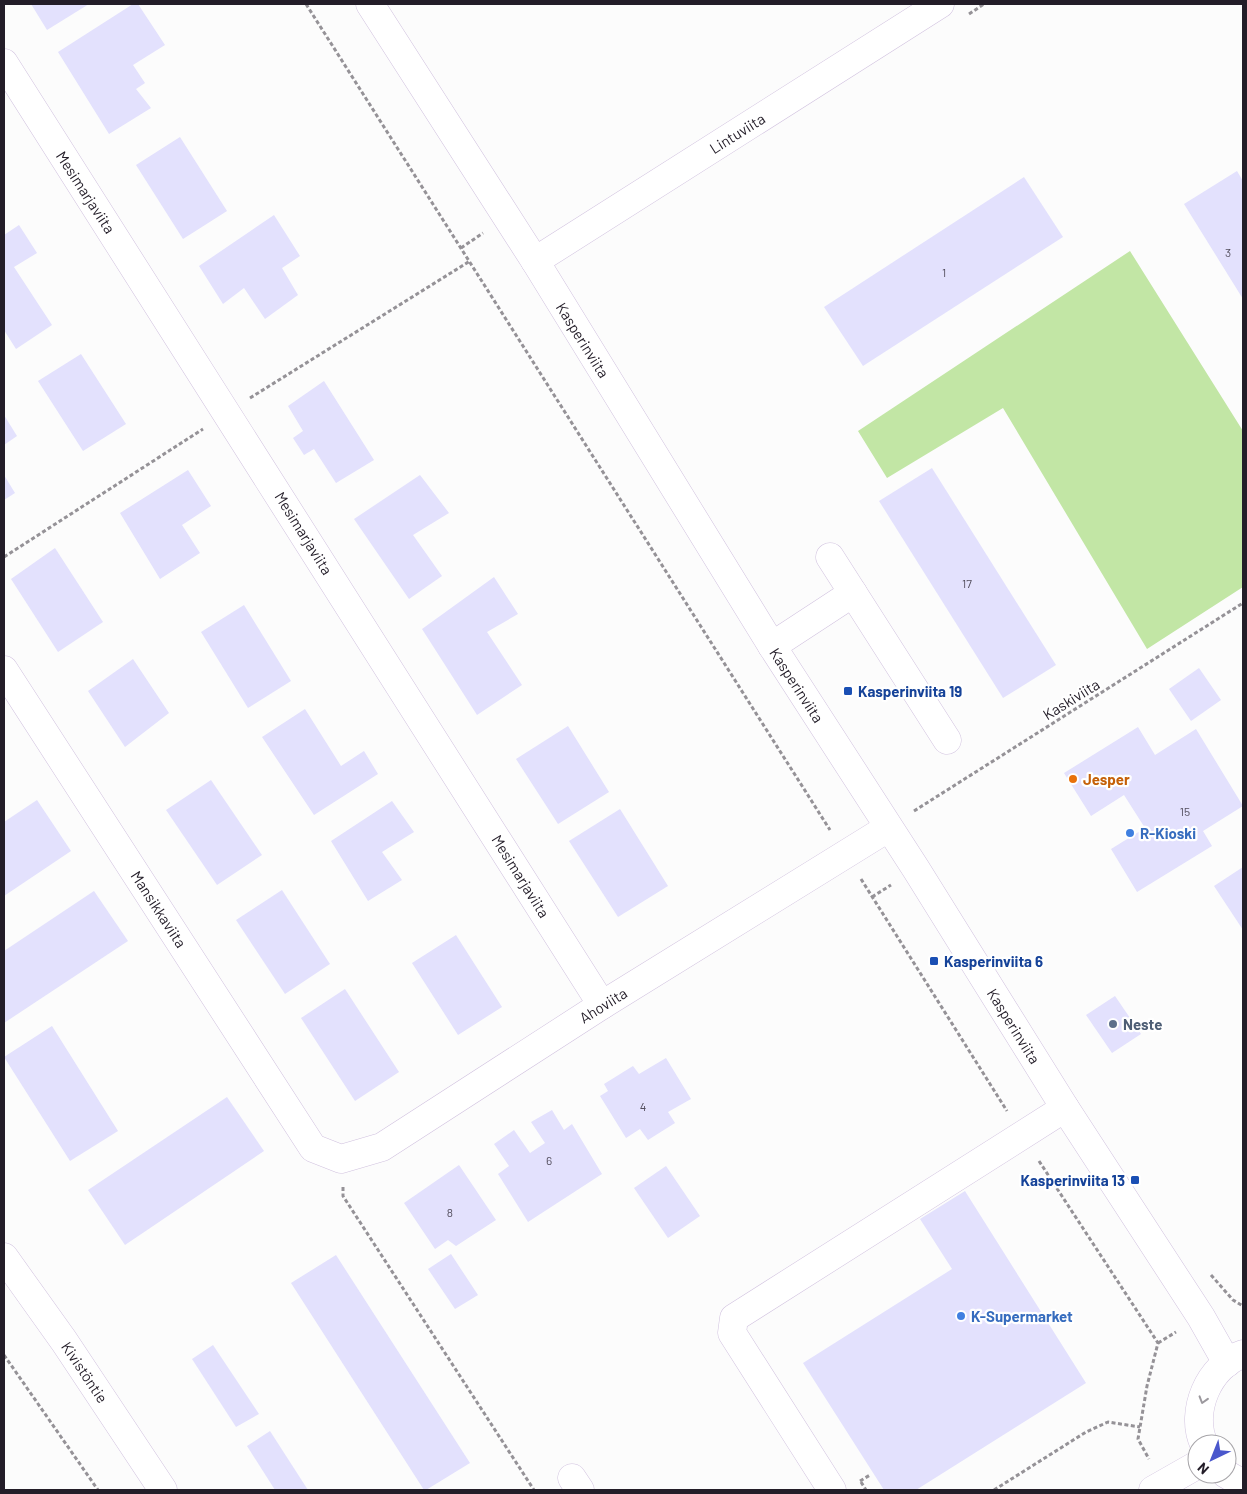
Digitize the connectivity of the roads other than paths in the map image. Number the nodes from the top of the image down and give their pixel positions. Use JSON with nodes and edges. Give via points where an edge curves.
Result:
{"nodes":[{"id":1,"x":370,"y":4,"type":"edge"},
{"id":2,"x":940,"y":4,"type":"edge"},
{"id":3,"x":4,"y":63,"type":"edge"},
{"id":4,"x":535,"y":262,"type":"junction"},
{"id":5,"x":830,"y":558,"type":"dead end"},
{"id":6,"x":853,"y":593,"type":"junction"},
{"id":7,"x":772,"y":646,"type":"junction"},
{"id":8,"x":4,"y":670,"type":"edge"},
{"id":9,"x":947,"y":740,"type":"dead end"},
{"id":10,"x":888,"y":828,"type":"junction"},
{"id":11,"x":602,"y":1005,"type":"junction"},
{"id":12,"x":1066,"y":1108,"type":"junction"},
{"id":13,"x":341,"y":1159,"type":"joint"},
{"id":14,"x":4,"y":1256,"type":"edge"},
{"id":15,"x":1235,"y":1359,"type":"edge"},
{"id":16,"x":1202,"y":1434,"type":"edge"},
{"id":17,"x":1187,"y":1471,"type":"edge"},
{"id":18,"x":1158,"y":1487,"type":"edge"},
{"id":19,"x":163,"y":1490,"type":"edge"},
{"id":20,"x":832,"y":1490,"type":"edge"}],
"edges":[{"from":1,"to":4,"type":"street","name":"Kasperinviita"},
{"from":2,"to":4,"type":"street","name":"Lintuviita"},
{"from":3,"to":11,"type":"street","name":"Mesimarjaviita"},
{"from":4,"to":7,"type":"street","name":"Kasperinviita"},
{"from":5,"to":6,"type":"street"},
{"from":6,"to":7,"type":"street"},
{"from":6,"to":9,"type":"street"},
{"from":7,"to":10,"type":"street","name":"Kasperinviita"},
{"from":8,"to":13,"type":"street","name":"Mansikkaviita","via":[[313,1148]]},
{"from":10,"to":11,"type":"street","name":"Ahoviita"},
{"from":10,"to":12,"type":"street","name":"Kasperinviita"},
{"from":11,"to":13,"type":"street","name":"Ahoviita","via":[[382,1147]]},
{"from":12,"to":15,"type":"street","name":"Kasperinviita","via":[[1201,1317]]},
{"from":12,"to":20,"type":"street","via":[[734,1318],[732,1333]]},
{"from":14,"to":19,"type":"street","name":"Kivistöntie"},
{"from":15,"to":16,"type":"street","one_way":true,"via":[[1221,1367],[1209,1383],[1199,1421]]},
{"from":17,"to":18,"type":"street"}]}
